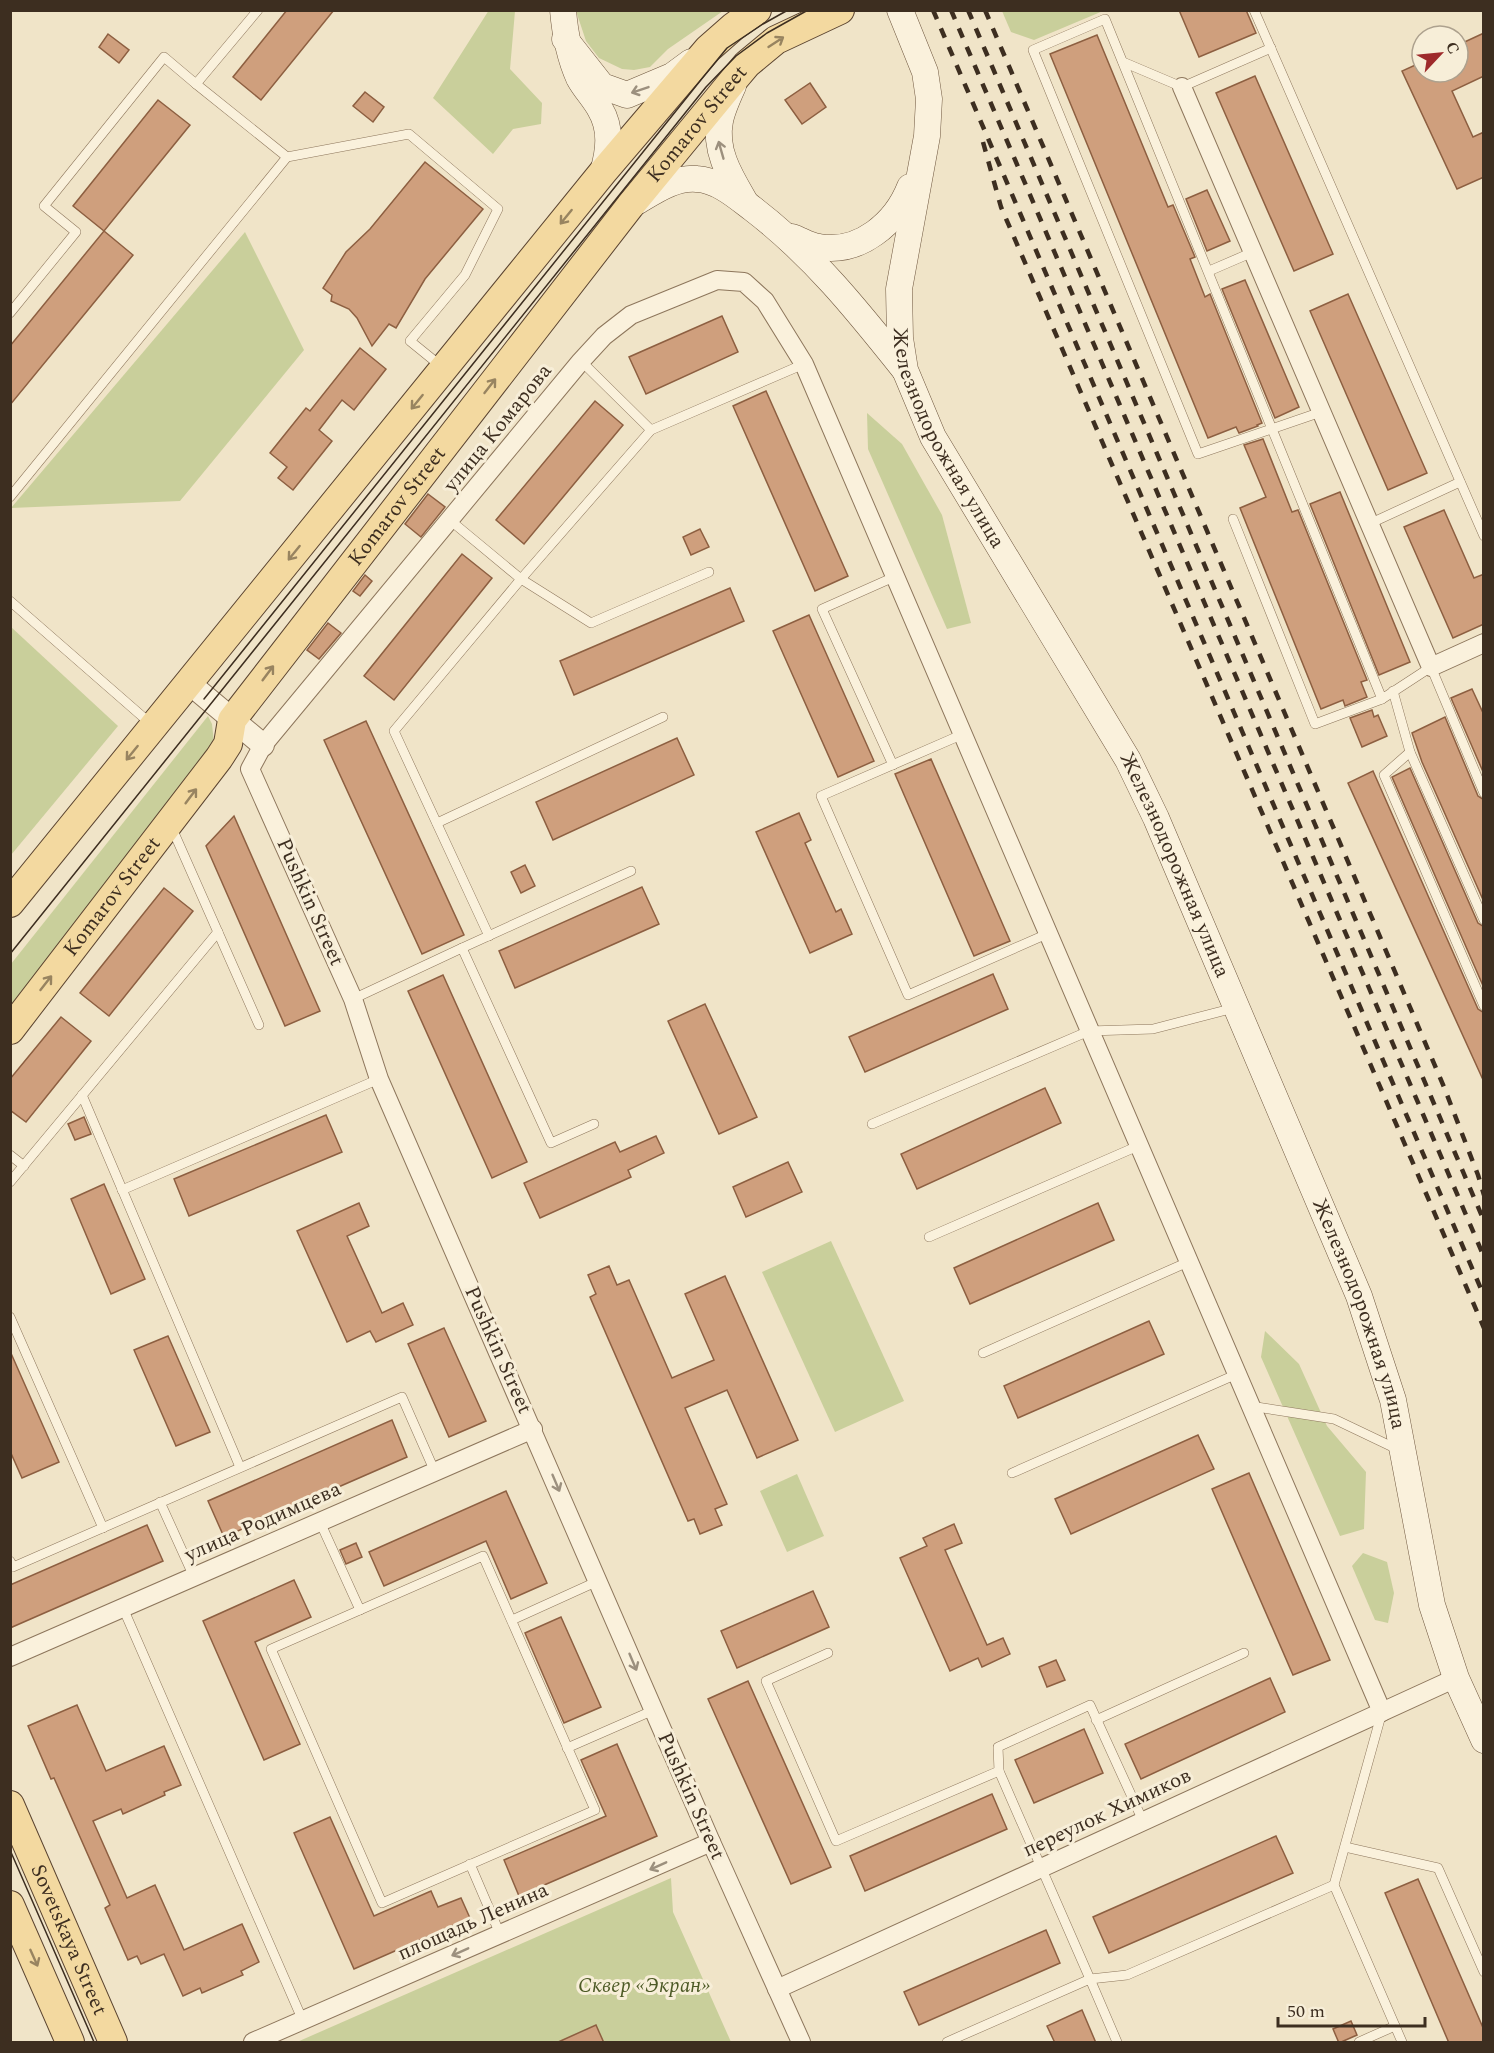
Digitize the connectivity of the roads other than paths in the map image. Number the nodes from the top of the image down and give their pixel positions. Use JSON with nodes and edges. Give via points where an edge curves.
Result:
{"nodes":[{"id":1,"x":258,"y":10,"type":"edge"},
{"id":2,"x":563,"y":10,"type":"edge"},
{"id":3,"x":757,"y":10,"type":"edge"},
{"id":4,"x":900,"y":10,"type":"edge"},
{"id":5,"x":1254,"y":10,"type":"edge"},
{"id":6,"x":832,"y":14,"type":"edge"},
{"id":7,"x":565,"y":39,"type":"junction"},
{"id":8,"x":1271,"y":48,"type":"junction"},
{"id":9,"x":708,"y":49,"type":"junction"},
{"id":10,"x":1123,"y":62,"type":"junction"},
{"id":11,"x":736,"y":77,"type":"junction"},
{"id":12,"x":196,"y":84,"type":"junction"},
{"id":13,"x":1182,"y":87,"type":"junction"},
{"id":14,"x":927,"y":136,"type":"junction"},
{"id":15,"x":287,"y":157,"type":"junction"},
{"id":16,"x":603,"y":172,"type":"junction"},
{"id":17,"x":745,"y":203,"type":"junction"},
{"id":18,"x":630,"y":206,"type":"junction"},
{"id":19,"x":787,"y":235,"type":"junction"},
{"id":20,"x":1253,"y":252,"type":"junction"},
{"id":21,"x":1209,"y":271,"type":"junction"},
{"id":22,"x":10,"y":313,"type":"edge"},
{"id":23,"x":581,"y":361,"type":"junction"},
{"id":24,"x":804,"y":364,"type":"junction"},
{"id":25,"x":444,"y":369,"type":"junction"},
{"id":26,"x":904,"y":370,"type":"junction"},
{"id":27,"x":1321,"y":412,"type":"junction"},
{"id":28,"x":1272,"y":427,"type":"junction"},
{"id":29,"x":651,"y":430,"type":"junction"},
{"id":30,"x":1460,"y":482,"type":"junction"},
{"id":31,"x":10,"y":497,"type":"edge"},
{"id":32,"x":1233,"y":519,"type":"dead end"},
{"id":33,"x":451,"y":521,"type":"junction"},
{"id":34,"x":1369,"y":524,"type":"junction"},
{"id":35,"x":1484,"y":536,"type":"edge"},
{"id":36,"x":710,"y":572,"type":"dead end"},
{"id":37,"x":894,"y":577,"type":"junction"},
{"id":38,"x":521,"y":579,"type":"junction"},
{"id":39,"x":10,"y":601,"type":"edge"},
{"id":40,"x":1484,"y":643,"type":"edge"},
{"id":41,"x":1431,"y":667,"type":"junction"},
{"id":42,"x":189,"y":683,"type":"junction"},
{"id":43,"x":1393,"y":691,"type":"junction"},
{"id":44,"x":1382,"y":699,"type":"junction"},
{"id":45,"x":663,"y":717,"type":"dead end"},
{"id":46,"x":232,"y":720,"type":"junction"},
{"id":47,"x":153,"y":727,"type":"junction"},
{"id":48,"x":962,"y":735,"type":"junction"},
{"id":49,"x":263,"y":746,"type":"junction"},
{"id":50,"x":1410,"y":752,"type":"junction"},
{"id":51,"x":893,"y":765,"type":"junction"},
{"id":52,"x":1484,"y":792,"type":"edge"},
{"id":53,"x":437,"y":823,"type":"junction"},
{"id":54,"x":170,"y":824,"type":"junction"},
{"id":55,"x":631,"y":871,"type":"dead end"},
{"id":56,"x":10,"y":903,"type":"edge"},
{"id":57,"x":1484,"y":920,"type":"edge"},
{"id":58,"x":218,"y":932,"type":"junction"},
{"id":59,"x":1047,"y":934,"type":"junction"},
{"id":60,"x":489,"y":936,"type":"junction"},
{"id":61,"x":462,"y":948,"type":"junction"},
{"id":62,"x":353,"y":999,"type":"junction"},
{"id":63,"x":1484,"y":1006,"type":"edge"},
{"id":64,"x":1237,"y":1008,"type":"junction"},
{"id":65,"x":259,"y":1024,"type":"dead end"},
{"id":66,"x":10,"y":1030,"type":"edge"},
{"id":67,"x":1089,"y":1031,"type":"junction"},
{"id":68,"x":379,"y":1079,"type":"junction"},
{"id":69,"x":82,"y":1095,"type":"junction"},
{"id":70,"x":594,"y":1125,"type":"dead end"},
{"id":71,"x":872,"y":1125,"type":"dead end"},
{"id":72,"x":1138,"y":1146,"type":"junction"},
{"id":73,"x":10,"y":1155,"type":"edge"},
{"id":74,"x":24,"y":1166,"type":"junction"},
{"id":75,"x":10,"y":1182,"type":"edge"},
{"id":76,"x":122,"y":1190,"type":"junction"},
{"id":77,"x":929,"y":1237,"type":"dead end"},
{"id":78,"x":1188,"y":1262,"type":"junction"},
{"id":79,"x":10,"y":1317,"type":"edge"},
{"id":80,"x":983,"y":1353,"type":"dead end"},
{"id":81,"x":1237,"y":1374,"type":"junction"},
{"id":82,"x":1250,"y":1406,"type":"junction"},
{"id":83,"x":533,"y":1429,"type":"junction"},
{"id":84,"x":1403,"y":1452,"type":"junction"},
{"id":85,"x":240,"y":1467,"type":"junction"},
{"id":86,"x":435,"y":1472,"type":"junction"},
{"id":87,"x":1012,"y":1473,"type":"dead end"},
{"id":88,"x":160,"y":1502,"type":"junction"},
{"id":89,"x":320,"y":1522,"type":"junction"},
{"id":90,"x":103,"y":1527,"type":"junction"},
{"id":91,"x":10,"y":1560,"type":"edge"},
{"id":92,"x":194,"y":1577,"type":"junction"},
{"id":93,"x":598,"y":1581,"type":"junction"},
{"id":94,"x":123,"y":1608,"type":"junction"},
{"id":95,"x":360,"y":1610,"type":"junction"},
{"id":96,"x":512,"y":1620,"type":"junction"},
{"id":97,"x":828,"y":1653,"type":"dead end"},
{"id":98,"x":1244,"y":1653,"type":"dead end"},
{"id":99,"x":10,"y":1657,"type":"edge"},
{"id":100,"x":1456,"y":1678,"type":"junction"},
{"id":101,"x":654,"y":1710,"type":"junction"},
{"id":102,"x":1382,"y":1712,"type":"junction"},
{"id":103,"x":1096,"y":1720,"type":"junction"},
{"id":104,"x":1484,"y":1740,"type":"edge"},
{"id":105,"x":567,"y":1748,"type":"junction"},
{"id":106,"x":999,"y":1771,"type":"junction"},
{"id":107,"x":10,"y":1805,"type":"edge"},
{"id":108,"x":1143,"y":1821,"type":"junction"},
{"id":109,"x":711,"y":1842,"type":"junction"},
{"id":110,"x":1346,"y":1847,"type":"junction"},
{"id":111,"x":470,"y":1864,"type":"junction"},
{"id":112,"x":1042,"y":1868,"type":"junction"},
{"id":113,"x":1334,"y":1885,"type":"junction"},
{"id":114,"x":10,"y":1905,"type":"edge"},
{"id":115,"x":501,"y":1935,"type":"junction"},
{"id":116,"x":1484,"y":1971,"type":"edge"},
{"id":117,"x":1090,"y":1979,"type":"junction"},
{"id":118,"x":777,"y":1989,"type":"junction"},
{"id":119,"x":303,"y":2021,"type":"junction"},
{"id":120,"x":1395,"y":2026,"type":"junction"},
{"id":121,"x":70,"y":2043,"type":"edge"},
{"id":122,"x":113,"y":2043,"type":"edge"},
{"id":123,"x":253,"y":2043,"type":"edge"},
{"id":124,"x":801,"y":2043,"type":"edge"},
{"id":125,"x":947,"y":2043,"type":"edge"},
{"id":126,"x":1118,"y":2043,"type":"edge"},
{"id":127,"x":1359,"y":2043,"type":"edge"},
{"id":128,"x":1402,"y":2043,"type":"edge"}],
"edges":[{"from":1,"to":12,"type":"lane"},
{"from":2,"to":7,"type":"main road"},
{"from":3,"to":9,"type":"main road","name":"Komarov Street"},
{"from":4,"to":14,"type":"main road","name":"Железнодорожная улица","via":[[925,72],[929,99]]},
{"from":5,"to":8,"type":"lane"},
{"from":11,"to":6,"type":"main road","name":"Komarov Street","one_way":true,"via":[[776,40]]},
{"from":9,"to":7,"type":"main road","one_way":true,"via":[[672,76],[627,94],[602,86]]},
{"from":7,"to":16,"type":"main road","via":[[580,79],[602,111],[609,152]]},
{"from":8,"to":13,"type":"lane"},
{"from":8,"to":30,"type":"lane"},
{"from":9,"to":16,"type":"main road","name":"Komarov Street"},
{"from":10,"to":13,"type":"lane"},
{"from":10,"to":21,"type":"lane"},
{"from":10,"to":28,"type":"lane","via":[[1106,19],[1034,50],[1198,454]]},
{"from":17,"to":11,"type":"main road","one_way":true,"via":[[728,173],[718,141],[720,120]]},
{"from":11,"to":18,"type":"main road","name":"Komarov Street"},
{"from":12,"to":15,"type":"lane"},
{"from":12,"to":22,"type":"lane","via":[[164,57],[44,206],[76,232]]},
{"from":13,"to":20,"type":"street"},
{"from":14,"to":19,"type":"main road","via":[[906,198],[891,221],[876,234],[856,243],[819,247]]},
{"from":14,"to":26,"type":"main road","name":"Железнодорожная улица","via":[[899,289]]},
{"from":15,"to":25,"type":"lane","via":[[409,134],[498,209],[465,275],[410,341]]},
{"from":15,"to":31,"type":"lane"},
{"from":16,"to":25,"type":"main road","name":"Komarov Street","one_way":true},
{"from":17,"to":18,"type":"main road","via":[[716,184],[696,178],[665,185]]},
{"from":17,"to":19,"type":"main road"},
{"from":46,"to":18,"type":"main road","name":"Komarov Street","one_way":true},
{"from":19,"to":26,"type":"main road","via":[[837,286]]},
{"from":20,"to":21,"type":"lane"},
{"from":20,"to":27,"type":"street"},
{"from":21,"to":28,"type":"lane"},
{"from":23,"to":24,"type":"street","name":"улица Комарова","via":[[631,315],[717,280],[744,282],[765,301]]},
{"from":23,"to":29,"type":"lane"},
{"from":23,"to":33,"type":"street","name":"улица Комарова"},
{"from":24,"to":29,"type":"lane"},
{"from":24,"to":37,"type":"street"},
{"from":25,"to":42,"type":"main road","name":"Komarov Street","one_way":true},
{"from":26,"to":64,"type":"main road","name":"Железнодорожная улица","via":[[933,437],[1128,760]]},
{"from":27,"to":28,"type":"lane"},
{"from":27,"to":34,"type":"street"},
{"from":28,"to":44,"type":"lane"},
{"from":29,"to":38,"type":"lane"},
{"from":30,"to":34,"type":"lane"},
{"from":30,"to":35,"type":"lane"},
{"from":32,"to":44,"type":"lane","via":[[1315,724]]},
{"from":33,"to":38,"type":"lane"},
{"from":33,"to":49,"type":"street","name":"улица Комарова"},
{"from":34,"to":41,"type":"street"},
{"from":36,"to":38,"type":"lane","via":[[591,623]]},
{"from":37,"to":48,"type":"street"},
{"from":37,"to":51,"type":"lane","via":[[822,609]]},
{"from":38,"to":53,"type":"lane","via":[[394,731]]},
{"from":39,"to":47,"type":"lane"},
{"from":40,"to":41,"type":"street"},
{"from":41,"to":43,"type":"lane"},
{"from":41,"to":52,"type":"lane"},
{"from":42,"to":46,"type":"street"},
{"from":42,"to":47,"type":"main road","name":"Komarov Street"},
{"from":43,"to":44,"type":"lane"},
{"from":43,"to":50,"type":"lane"},
{"from":45,"to":53,"type":"lane"},
{"from":46,"to":49,"type":"street"},
{"from":54,"to":46,"type":"main road","name":"Komarov Street","one_way":true,"via":[[224,751]]},
{"from":47,"to":56,"type":"main road","name":"Komarov Street","one_way":true},
{"from":48,"to":51,"type":"lane"},
{"from":48,"to":59,"type":"street"},
{"from":49,"to":62,"type":"street","name":"Pushkin Street","via":[[250,769]]},
{"from":50,"to":57,"type":"lane"},
{"from":50,"to":63,"type":"lane","via":[[1384,775]]},
{"from":51,"to":59,"type":"lane","via":[[820,796],[908,995]]},
{"from":53,"to":60,"type":"lane"},
{"from":54,"to":58,"type":"lane"},
{"from":66,"to":54,"type":"main road","name":"Komarov Street","one_way":true},
{"from":55,"to":60,"type":"lane"},
{"from":58,"to":65,"type":"lane"},
{"from":58,"to":69,"type":"lane"},
{"from":59,"to":67,"type":"street"},
{"from":60,"to":61,"type":"lane"},
{"from":61,"to":62,"type":"lane"},
{"from":61,"to":70,"type":"lane","via":[[551,1143]]},
{"from":62,"to":68,"type":"street","name":"Pushkin Street"},
{"from":64,"to":67,"type":"lane","via":[[1153,1029]]},
{"from":64,"to":84,"type":"main road","name":"Железнодорожная улица","via":[[1359,1296],[1393,1400]]},
{"from":67,"to":71,"type":"lane"},
{"from":67,"to":72,"type":"street"},
{"from":68,"to":76,"type":"lane"},
{"from":68,"to":83,"type":"street","name":"Pushkin Street"},
{"from":69,"to":74,"type":"lane"},
{"from":69,"to":76,"type":"lane"},
{"from":72,"to":77,"type":"lane"},
{"from":72,"to":78,"type":"street"},
{"from":73,"to":74,"type":"lane"},
{"from":74,"to":75,"type":"lane"},
{"from":76,"to":85,"type":"lane"},
{"from":78,"to":80,"type":"lane"},
{"from":78,"to":81,"type":"street"},
{"from":79,"to":90,"type":"lane"},
{"from":81,"to":82,"type":"street"},
{"from":81,"to":87,"type":"lane"},
{"from":82,"to":84,"type":"lane","via":[[1334,1419]]},
{"from":82,"to":102,"type":"street"},
{"from":83,"to":86,"type":"street","name":"улица Родимцева"},
{"from":83,"to":93,"type":"street","name":"Pushkin Street","one_way":true},
{"from":84,"to":100,"type":"main road","name":"Железнодорожная улица","via":[[1432,1605]]},
{"from":85,"to":86,"type":"lane","via":[[402,1397]]},
{"from":85,"to":88,"type":"lane"},
{"from":86,"to":89,"type":"street","name":"улица Родимцева"},
{"from":88,"to":90,"type":"lane"},
{"from":88,"to":92,"type":"lane"},
{"from":89,"to":92,"type":"street","name":"улица Родимцева"},
{"from":89,"to":95,"type":"lane"},
{"from":90,"to":91,"type":"lane","via":[[13,1567]]},
{"from":92,"to":94,"type":"street","name":"улица Родимцева"},
{"from":93,"to":96,"type":"lane"},
{"from":93,"to":101,"type":"street","name":"Pushkin Street","one_way":true},
{"from":94,"to":99,"type":"street","name":"улица Родимцева"},
{"from":94,"to":119,"type":"lane"},
{"from":95,"to":96,"type":"lane","via":[[483,1556]]},
{"from":95,"to":111,"type":"lane","via":[[271,1649],[382,1903]]},
{"from":96,"to":105,"type":"lane"},
{"from":97,"to":106,"type":"lane","via":[[766,1682],[836,1841]]},
{"from":98,"to":103,"type":"lane"},
{"from":100,"to":102,"type":"street","name":"переулок Химиков"},
{"from":100,"to":104,"type":"main road","name":"Железнодорожная улица"},
{"from":101,"to":105,"type":"lane"},
{"from":101,"to":109,"type":"street","name":"Pushkin Street"},
{"from":102,"to":108,"type":"street","name":"переулок Химиков"},
{"from":102,"to":110,"type":"lane"},
{"from":103,"to":106,"type":"lane","via":[[1090,1706],[998,1747]]},
{"from":103,"to":108,"type":"lane"},
{"from":105,"to":111,"type":"lane","via":[[595,1810]]},
{"from":106,"to":112,"type":"lane"},
{"from":107,"to":122,"type":"main road","name":"Sovetskaya Street","via":[[22,1844]]},
{"from":108,"to":112,"type":"street","name":"переулок Химиков"},
{"from":109,"to":115,"type":"street","name":"площадь Ленина","one_way":true},
{"from":109,"to":118,"type":"street","name":"Pushkin Street"},
{"from":110,"to":113,"type":"lane"},
{"from":110,"to":116,"type":"lane","via":[[1438,1868]]},
{"from":111,"to":115,"type":"lane"},
{"from":112,"to":117,"type":"lane"},
{"from":112,"to":118,"type":"street","name":"переулок Химиков"},
{"from":113,"to":117,"type":"lane","via":[[1127,1975]]},
{"from":113,"to":120,"type":"lane"},
{"from":114,"to":121,"type":"main road","name":"Sovetskaya Street","one_way":true},
{"from":115,"to":119,"type":"street","name":"площадь Ленина","one_way":true},
{"from":117,"to":125,"type":"lane"},
{"from":117,"to":126,"type":"lane"},
{"from":118,"to":124,"type":"street","name":"Pushkin Street"},
{"from":119,"to":123,"type":"street","name":"площадь Ленина"},
{"from":120,"to":127,"type":"lane"},
{"from":120,"to":128,"type":"lane"}]}
